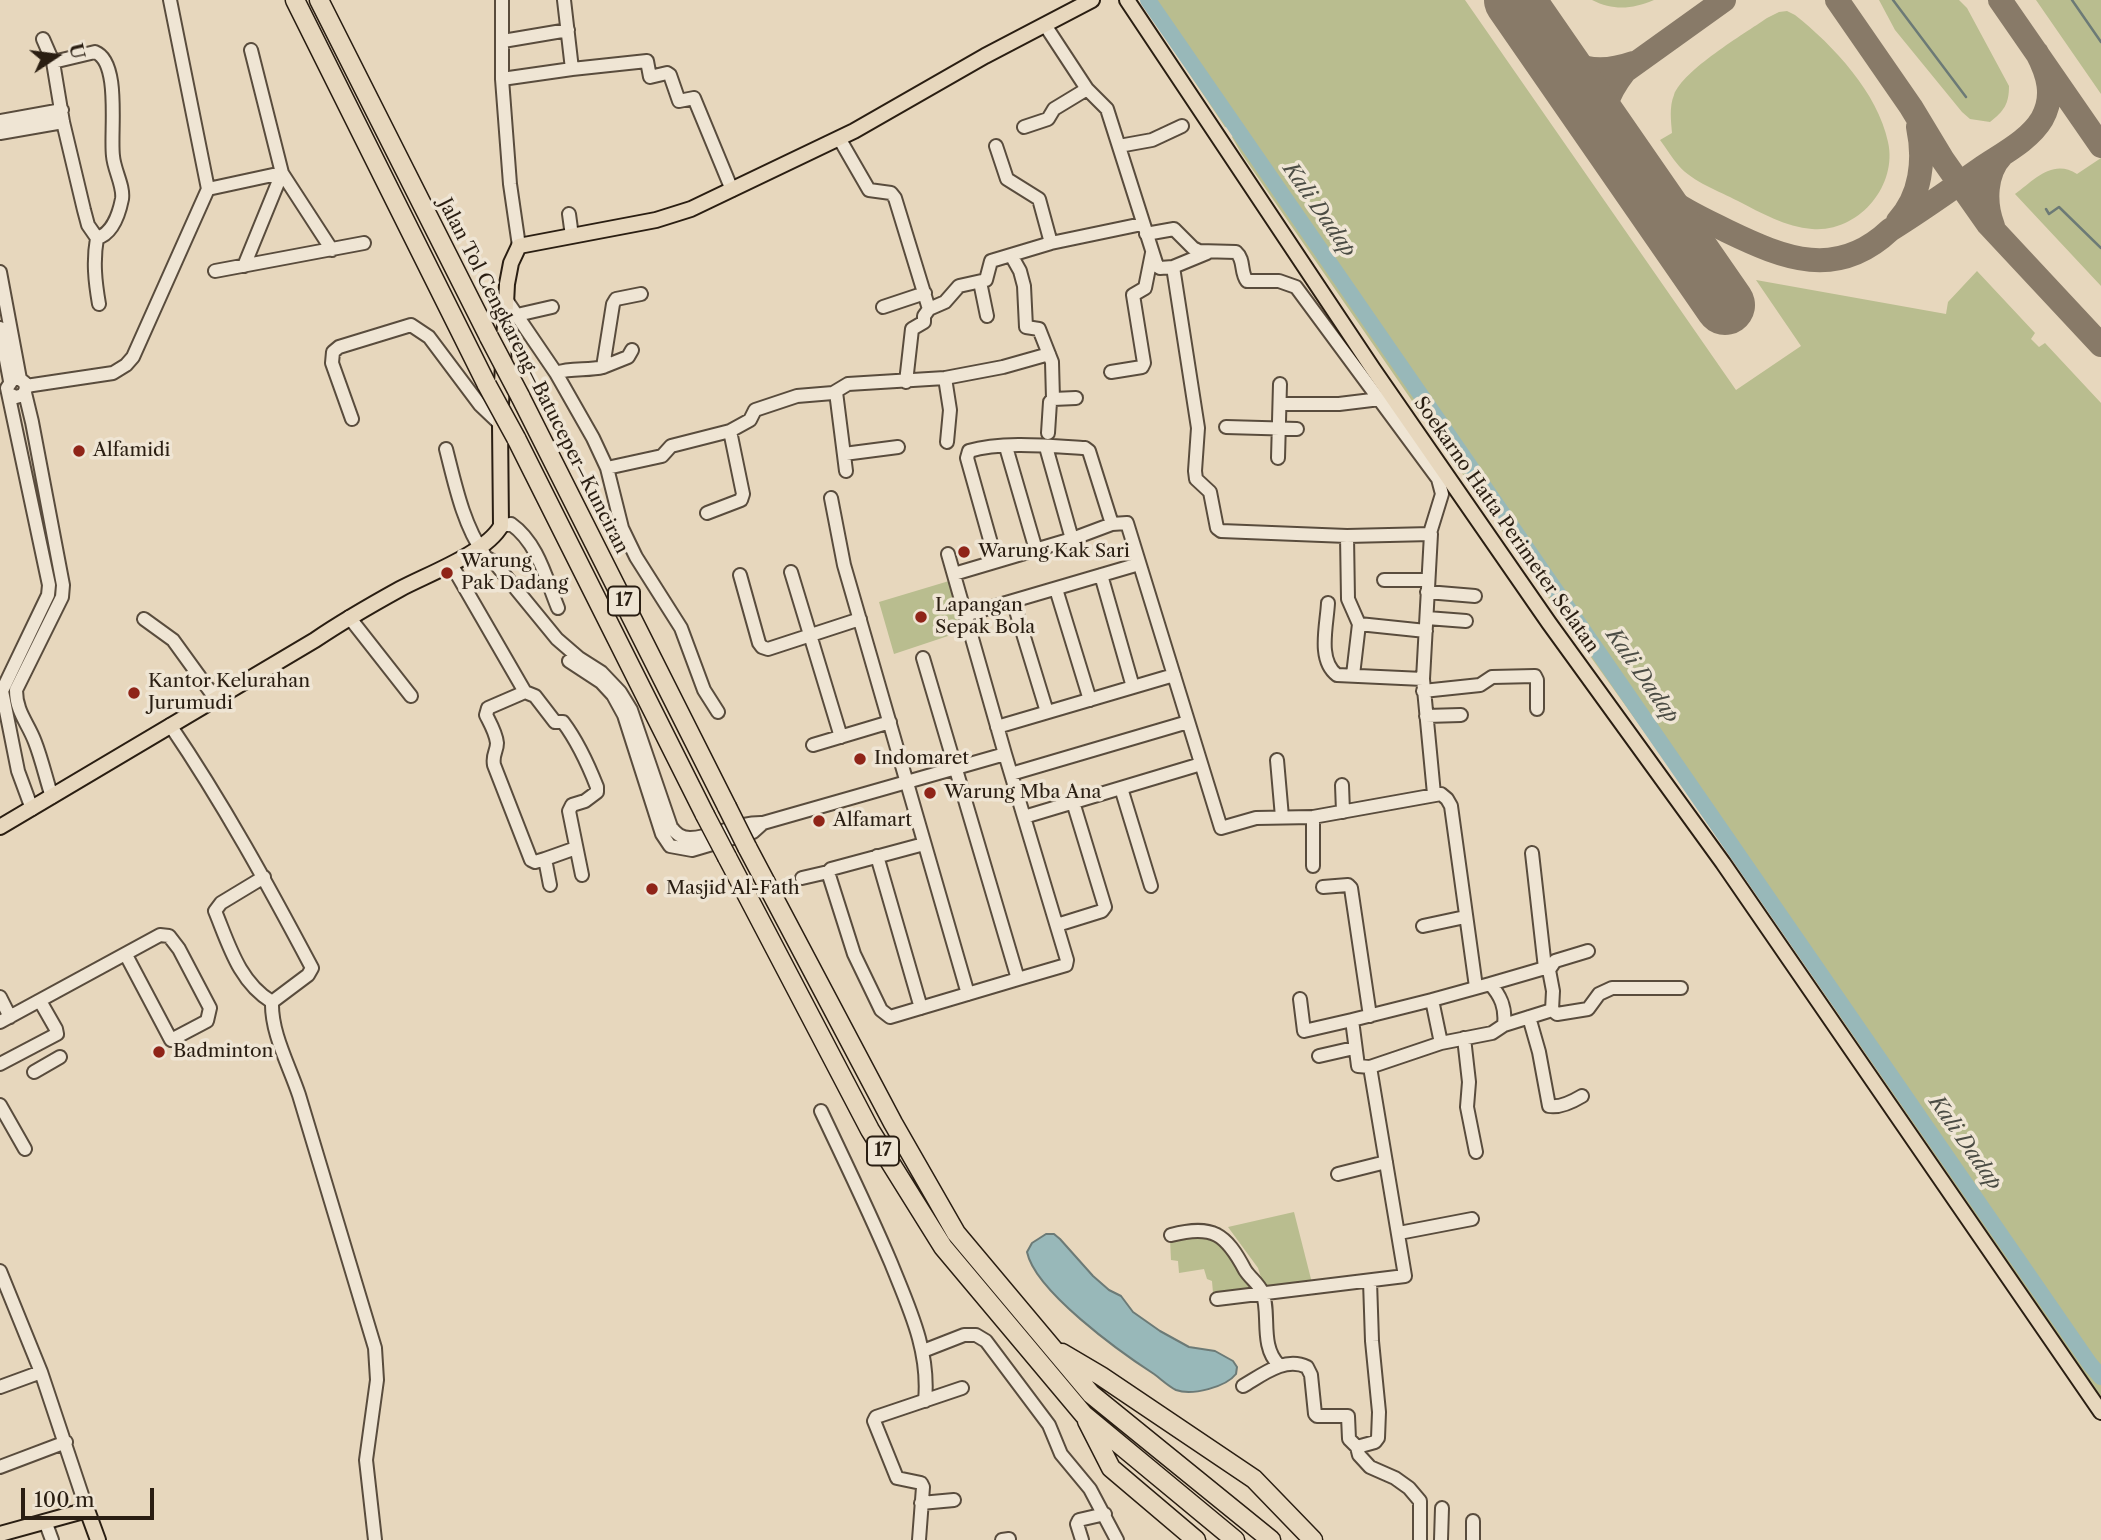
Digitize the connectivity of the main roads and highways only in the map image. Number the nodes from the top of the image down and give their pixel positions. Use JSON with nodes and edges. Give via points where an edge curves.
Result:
{"nodes":[{"id":1,"x":295,"y":0,"type":"edge"},
{"id":2,"x":319,"y":0,"type":"edge"},
{"id":3,"x":1092,"y":0,"type":"edge"},
{"id":4,"x":1127,"y":0,"type":"edge"},
{"id":5,"x":1074,"y":4,"type":"edge"},
{"id":6,"x":0,"y":827,"type":"edge"},
{"id":7,"x":1050,"y":1345,"type":"junction"},
{"id":8,"x":2101,"y":1412,"type":"edge"},
{"id":9,"x":1084,"y":1415,"type":"junction"},
{"id":10,"x":0,"y":1534,"type":"edge"},
{"id":11,"x":98,"y":1540,"type":"edge"},
{"id":12,"x":1196,"y":1540,"type":"edge"},
{"id":13,"x":1235,"y":1540,"type":"edge"},
{"id":14,"x":1271,"y":1540,"type":"edge"},
{"id":15,"x":1313,"y":1540,"type":"edge"}],
"edges":[{"from":1,"to":9,"type":"highway","number":"17","bridge":true,"via":[[705,815],[870,1130],[943,1247]]},
{"from":2,"to":7,"type":"highway","name":"Jalan Tol Cengkareng–Batuceper–Kunciran","number":"17","bridge":true,"via":[[747,847],[893,1124],[956,1233]]},
{"from":3,"to":5,"type":"main road"},
{"from":4,"to":8,"type":"main road","name":"Soekarno Hatta Perimeter Selatan","via":[[1373,369],[1549,624],[1716,853]]},
{"from":5,"to":6,"type":"main road","via":[[1045,25],[839,138],[691,209],[519,246],[507,284],[500,424],[501,526],[484,553],[451,564],[349,617]]},
{"from":7,"to":14,"type":"highway","name":"Jalan Tol Cengkareng–Batuceper–Kunciran","number":"17","via":[[1091,1394]]},
{"from":7,"to":15,"type":"highway","via":[[1254,1479]]},
{"from":9,"to":12,"type":"highway","via":[[1111,1468]]},
{"from":9,"to":13,"type":"highway","number":"17"},
{"from":10,"to":11,"type":"main road","via":[[87,1510]]}]}
